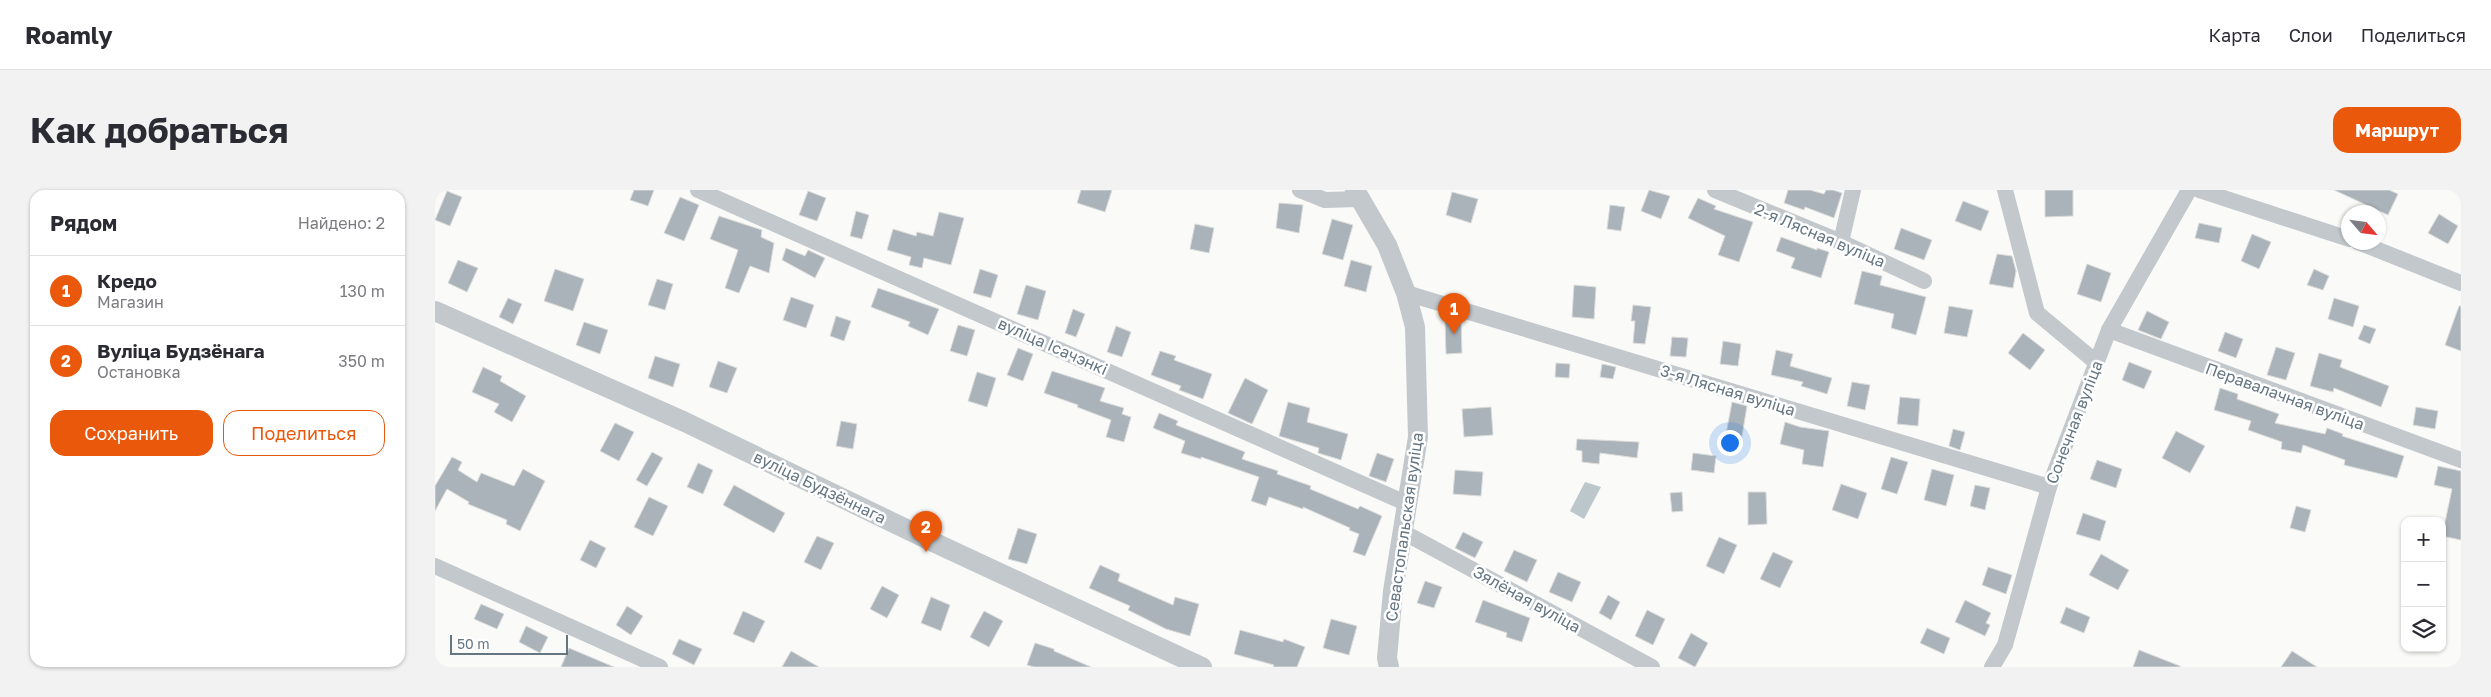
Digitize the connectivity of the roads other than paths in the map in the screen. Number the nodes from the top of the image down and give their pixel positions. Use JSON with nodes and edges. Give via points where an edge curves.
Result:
{"nodes":[{"id":1,"x":698,"y":190,"type":"edge"},
{"id":2,"x":1299,"y":190,"type":"edge"},
{"id":3,"x":1715,"y":190,"type":"edge"},
{"id":4,"x":1853,"y":190,"type":"edge"},
{"id":5,"x":2005,"y":190,"type":"edge"},
{"id":6,"x":2189,"y":190,"type":"edge"},
{"id":7,"x":2199,"y":190,"type":"edge"},
{"id":8,"x":1357,"y":195,"type":"edge"},
{"id":9,"x":2341,"y":236,"type":"edge"},
{"id":10,"x":1841,"y":242,"type":"junction"},
{"id":11,"x":2377,"y":250,"type":"edge"},
{"id":12,"x":1923,"y":281,"type":"dead end"},
{"id":13,"x":2461,"y":283,"type":"edge"},
{"id":14,"x":1407,"y":293,"type":"junction"},
{"id":15,"x":435,"y":311,"type":"edge"},
{"id":16,"x":2109,"y":330,"type":"junction"},
{"id":17,"x":2097,"y":363,"type":"junction"},
{"id":18,"x":2461,"y":460,"type":"edge"},
{"id":19,"x":2049,"y":487,"type":"junction"},
{"id":20,"x":1408,"y":504,"type":"junction"},
{"id":21,"x":1403,"y":532,"type":"junction"},
{"id":22,"x":435,"y":566,"type":"edge"},
{"id":23,"x":660,"y":667,"type":"edge"},
{"id":24,"x":1202,"y":667,"type":"edge"},
{"id":25,"x":1389,"y":667,"type":"edge"},
{"id":26,"x":1652,"y":667,"type":"edge"},
{"id":27,"x":1992,"y":667,"type":"edge"}],
"edges":[{"from":1,"to":20,"type":"street","name":"вуліца Ісачэнкі"},
{"from":2,"to":8,"type":"street","via":[[1325,200]]},
{"from":3,"to":10,"type":"street","name":"2-я Лясная вуліца"},
{"from":4,"to":10,"type":"street"},
{"from":5,"to":17,"type":"street","via":[[2037,313]]},
{"from":6,"to":16,"type":"street","name":"Сонечная вуліца"},
{"from":7,"to":9,"type":"street"},
{"from":8,"to":14,"type":"street","name":"Севастопальская вуліца","via":[[1387,245]]},
{"from":10,"to":12,"type":"street","name":"2-я Лясная вуліца"},
{"from":11,"to":13,"type":"street"},
{"from":14,"to":19,"type":"street","name":"3-я Лясная вуліца"},
{"from":14,"to":20,"type":"street","name":"Севастопальская вуліца","via":[[1415,327],[1418,437]]},
{"from":15,"to":24,"type":"street","name":"вуліца Будзённага","via":[[685,422]]},
{"from":16,"to":17,"type":"street","name":"Сонечная вуліца"},
{"from":16,"to":18,"type":"street","name":"Перавалачная вуліца"},
{"from":17,"to":19,"type":"street","name":"Сонечная вуліца"},
{"from":19,"to":27,"type":"street","name":"Сонечная вуліца","via":[[2005,645]]},
{"from":20,"to":21,"type":"street","name":"Севастопальская вуліца"},
{"from":21,"to":25,"type":"street","name":"Севастопальская вуліца","via":[[1393,591]]},
{"from":21,"to":26,"type":"street","name":"Зялёная вуліца"},
{"from":22,"to":23,"type":"street"}]}
